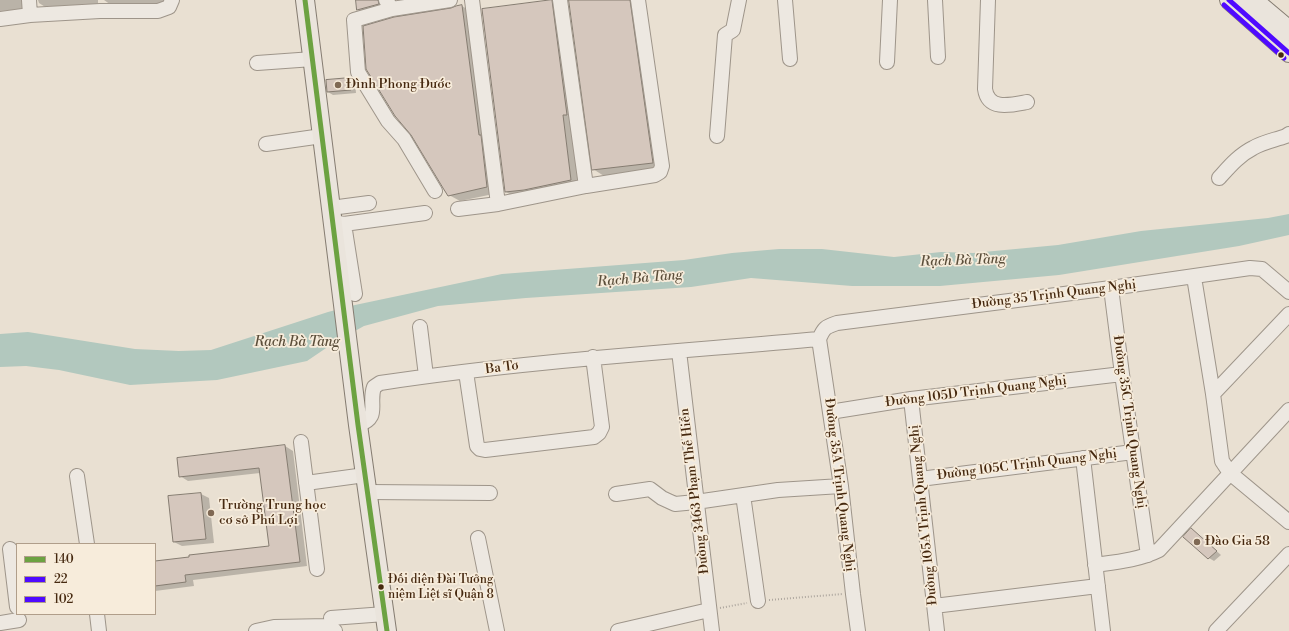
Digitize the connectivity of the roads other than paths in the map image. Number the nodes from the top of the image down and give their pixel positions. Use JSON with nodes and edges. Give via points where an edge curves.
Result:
{"nodes":[{"id":1,"x":29,"y":0,"type":"edge"},
{"id":2,"x":172,"y":0,"type":"edge"},
{"id":3,"x":305,"y":0,"type":"edge"},
{"id":4,"x":450,"y":0,"type":"edge"},
{"id":5,"x":472,"y":0,"type":"edge"},
{"id":6,"x":560,"y":0,"type":"edge"},
{"id":7,"x":638,"y":0,"type":"edge"},
{"id":8,"x":739,"y":0,"type":"edge"},
{"id":9,"x":785,"y":0,"type":"edge"},
{"id":10,"x":890,"y":0,"type":"edge"},
{"id":11,"x":935,"y":0,"type":"edge"},
{"id":12,"x":988,"y":0,"type":"edge"},
{"id":13,"x":1229,"y":0,"type":"edge"},
{"id":14,"x":1252,"y":0,"type":"edge"},
{"id":15,"x":389,"y":5,"type":"edge"},
{"id":16,"x":100,"y":6,"type":"edge"},
{"id":17,"x":30,"y":15,"type":"junction"},
{"id":18,"x":0,"y":19,"type":"edge"},
{"id":19,"x":1289,"y":31,"type":"edge"},
{"id":20,"x":1289,"y":53,"type":"edge"},
{"id":21,"x":938,"y":57,"type":"dead end"},
{"id":22,"x":312,"y":59,"type":"junction"},
{"id":23,"x":790,"y":59,"type":"dead end"},
{"id":24,"x":887,"y":62,"type":"dead end"},
{"id":25,"x":257,"y":63,"type":"dead end"},
{"id":26,"x":1027,"y":102,"type":"dead end"},
{"id":27,"x":1289,"y":134,"type":"edge"},
{"id":28,"x":322,"y":136,"type":"junction"},
{"id":29,"x":717,"y":136,"type":"dead end"},
{"id":30,"x":266,"y":144,"type":"dead end"},
{"id":31,"x":1219,"y":178,"type":"dead end"},
{"id":32,"x":586,"y":186,"type":"junction"},
{"id":33,"x":435,"y":191,"type":"dead end"},
{"id":34,"x":369,"y":203,"type":"dead end"},
{"id":35,"x":498,"y":204,"type":"junction"},
{"id":36,"x":458,"y":209,"type":"dead end"},
{"id":37,"x":425,"y":213,"type":"dead end"},
{"id":38,"x":336,"y":218,"type":"junction"},
{"id":39,"x":1194,"y":276,"type":"junction"},
{"id":40,"x":1111,"y":288,"type":"junction"},
{"id":41,"x":1289,"y":292,"type":"edge"},
{"id":42,"x":1289,"y":314,"type":"edge"},
{"id":43,"x":420,"y":327,"type":"dead end"},
{"id":44,"x":819,"y":339,"type":"junction"},
{"id":45,"x":679,"y":351,"type":"junction"},
{"id":46,"x":593,"y":357,"type":"junction"},
{"id":47,"x":466,"y":372,"type":"junction"},
{"id":48,"x":1122,"y":374,"type":"junction"},
{"id":49,"x":426,"y":376,"type":"junction"},
{"id":50,"x":1213,"y":394,"type":"junction"},
{"id":51,"x":911,"y":400,"type":"junction"},
{"id":52,"x":1289,"y":410,"type":"edge"},
{"id":53,"x":830,"y":412,"type":"junction"},
{"id":54,"x":358,"y":425,"type":"junction"},
{"id":55,"x":301,"y":442,"type":"dead end"},
{"id":56,"x":1133,"y":452,"type":"junction"},
{"id":57,"x":1083,"y":458,"type":"junction"},
{"id":58,"x":1230,"y":473,"type":"junction"},
{"id":59,"x":77,"y":476,"type":"dead end"},
{"id":60,"x":920,"y":479,"type":"junction"},
{"id":61,"x":306,"y":483,"type":"junction"},
{"id":62,"x":366,"y":484,"type":"junction"},
{"id":63,"x":841,"y":486,"type":"junction"},
{"id":64,"x":490,"y":493,"type":"dead end"},
{"id":65,"x":616,"y":494,"type":"dead end"},
{"id":66,"x":743,"y":495,"type":"junction"},
{"id":67,"x":696,"y":502,"type":"junction"},
{"id":68,"x":1289,"y":522,"type":"edge"},
{"id":69,"x":478,"y":538,"type":"dead end"},
{"id":70,"x":87,"y":543,"type":"edge"},
{"id":71,"x":10,"y":549,"type":"dead end"},
{"id":72,"x":1289,"y":554,"type":"edge"},
{"id":73,"x":1148,"y":555,"type":"junction"},
{"id":74,"x":1095,"y":565,"type":"junction"},
{"id":75,"x":317,"y":569,"type":"dead end"},
{"id":76,"x":1098,"y":586,"type":"junction"},
{"id":77,"x":16,"y":601,"type":"edge"},
{"id":78,"x":758,"y":601,"type":"road end"},
{"id":79,"x":934,"y":606,"type":"junction"},
{"id":80,"x":709,"y":610,"type":"junction"},
{"id":81,"x":97,"y":615,"type":"edge"},
{"id":82,"x":18,"y":618,"type":"edge"},
{"id":83,"x":386,"y":622,"type":"edge"},
{"id":84,"x":0,"y":623,"type":"edge"},
{"id":85,"x":333,"y":624,"type":"edge"},
{"id":86,"x":274,"y":629,"type":"edge"},
{"id":87,"x":99,"y":631,"type":"edge"},
{"id":88,"x":256,"y":631,"type":"edge"},
{"id":89,"x":497,"y":631,"type":"edge"},
{"id":90,"x":618,"y":631,"type":"edge"},
{"id":91,"x":712,"y":631,"type":"edge"},
{"id":92,"x":858,"y":631,"type":"edge"},
{"id":93,"x":937,"y":631,"type":"edge"},
{"id":94,"x":1103,"y":631,"type":"edge"},
{"id":95,"x":1216,"y":631,"type":"edge"}],
"edges":[{"from":1,"to":17,"type":"street"},
{"from":2,"to":16,"type":"street","via":[[169,7],[158,11]]},
{"from":3,"to":22,"type":"main road"},
{"from":4,"to":15,"type":"street"},
{"from":5,"to":35,"type":"street"},
{"from":6,"to":32,"type":"street"},
{"from":7,"to":32,"type":"street","via":[[662,166],[656,174]]},
{"from":8,"to":29,"type":"street","via":[[733,30],[725,35]]},
{"from":9,"to":23,"type":"street"},
{"from":10,"to":24,"type":"street"},
{"from":11,"to":21,"type":"street"},
{"from":12,"to":26,"type":"street","via":[[985,94],[995,104],[1014,105]]},
{"from":13,"to":20,"type":"main road"},
{"from":14,"to":19,"type":"highway"},
{"from":15,"to":33,"type":"street","via":[[354,20],[358,72],[388,121],[404,139]]},
{"from":16,"to":17,"type":"street"},
{"from":17,"to":18,"type":"street"},
{"from":22,"to":25,"type":"street"},
{"from":22,"to":28,"type":"main road"},
{"from":27,"to":31,"type":"street","via":[[1246,152]]},
{"from":28,"to":30,"type":"street"},
{"from":28,"to":38,"type":"main road"},
{"from":32,"to":35,"type":"street"},
{"from":34,"to":38,"type":"street"},
{"from":35,"to":36,"type":"street"},
{"from":37,"to":38,"type":"street"},
{"from":38,"to":54,"type":"main road","via":[[348,292],[350,357]]},
{"from":39,"to":40,"type":"street","name":"Đường 35 Trịnh Quang Nghị"},
{"from":39,"to":41,"type":"street","name":"Đường 35 Trịnh Quang Nghị","via":[[1250,268],[1262,269]]},
{"from":39,"to":50,"type":"street"},
{"from":40,"to":44,"type":"street","name":"Đường 35 Trịnh Quang Nghị","via":[[837,323],[823,329]]},
{"from":40,"to":48,"type":"street","name":"Đường 35C Trịnh Quang Nghị"},
{"from":42,"to":50,"type":"street"},
{"from":43,"to":49,"type":"street"},
{"from":44,"to":45,"type":"street","name":"Ba Tơ"},
{"from":44,"to":53,"type":"street","name":"Đường 35A Trịnh Quang Nghị"},
{"from":45,"to":46,"type":"street","name":"Ba Tơ"},
{"from":45,"to":67,"type":"street","name":"Đường 3463 Phạm Thế Hiển"},
{"from":46,"to":47,"type":"street","name":"Ba Tơ"},
{"from":46,"to":47,"type":"street","via":[[602,427],[599,433],[594,437],[485,450],[480,450],[478,446]]},
{"from":47,"to":49,"type":"street","name":"Ba Tơ"},
{"from":48,"to":51,"type":"street","name":"Đường 105D Trịnh Quang Nghị"},
{"from":48,"to":56,"type":"street","name":"Đường 35C Trịnh Quang Nghị"},
{"from":49,"to":54,"type":"street","name":"Ba Tơ","via":[[376,385],[372,391],[372,416],[366,423]]},
{"from":50,"to":58,"type":"street","via":[[1222,461]]},
{"from":51,"to":53,"type":"street","name":"Đường 105D Trịnh Quang Nghị"},
{"from":51,"to":60,"type":"street","name":"Đường 105A Trịnh Quang Nghị"},
{"from":52,"to":58,"type":"street"},
{"from":53,"to":63,"type":"street","name":"Đường 35A Trịnh Quang Nghị"},
{"from":54,"to":62,"type":"main road"},
{"from":55,"to":61,"type":"street"},
{"from":56,"to":57,"type":"street","name":"Đường 105C Trịnh Quang Nghị"},
{"from":56,"to":73,"type":"street","name":"Đường 35C Trịnh Quang Nghị"},
{"from":57,"to":60,"type":"street","name":"Đường 105C Trịnh Quang Nghị"},
{"from":57,"to":74,"type":"street"},
{"from":58,"to":68,"type":"street"},
{"from":58,"to":73,"type":"street","via":[[1159,550]]},
{"from":59,"to":70,"type":"street"},
{"from":60,"to":79,"type":"street","name":"Đường 105A Trịnh Quang Nghị"},
{"from":61,"to":62,"type":"street"},
{"from":61,"to":75,"type":"street"},
{"from":62,"to":64,"type":"street"},
{"from":62,"to":83,"type":"main road"},
{"from":63,"to":66,"type":"street"},
{"from":63,"to":92,"type":"street","name":"Đường 35A Trịnh Quang Nghị"},
{"from":65,"to":67,"type":"street","via":[[650,488],[675,504]]},
{"from":66,"to":67,"type":"street"},
{"from":66,"to":78,"type":"street"},
{"from":67,"to":80,"type":"street","name":"Đường 3463 Phạm Thế Hiển"},
{"from":69,"to":89,"type":"street"},
{"from":71,"to":77,"type":"street"},
{"from":72,"to":95,"type":"street"},
{"from":73,"to":74,"type":"street"},
{"from":74,"to":76,"type":"street"},
{"from":76,"to":79,"type":"street"},
{"from":76,"to":94,"type":"street"},
{"from":79,"to":93,"type":"street","name":"Đường 105A Trịnh Quang Nghị"},
{"from":80,"to":90,"type":"street"},
{"from":80,"to":91,"type":"street","name":"Đường 3463 Phạm Thế Hiển"},
{"from":81,"to":87,"type":"street"},
{"from":82,"to":84,"type":"street"},
{"from":83,"to":85,"type":"street"},
{"from":85,"to":86,"type":"street"},
{"from":86,"to":88,"type":"street"}]}
